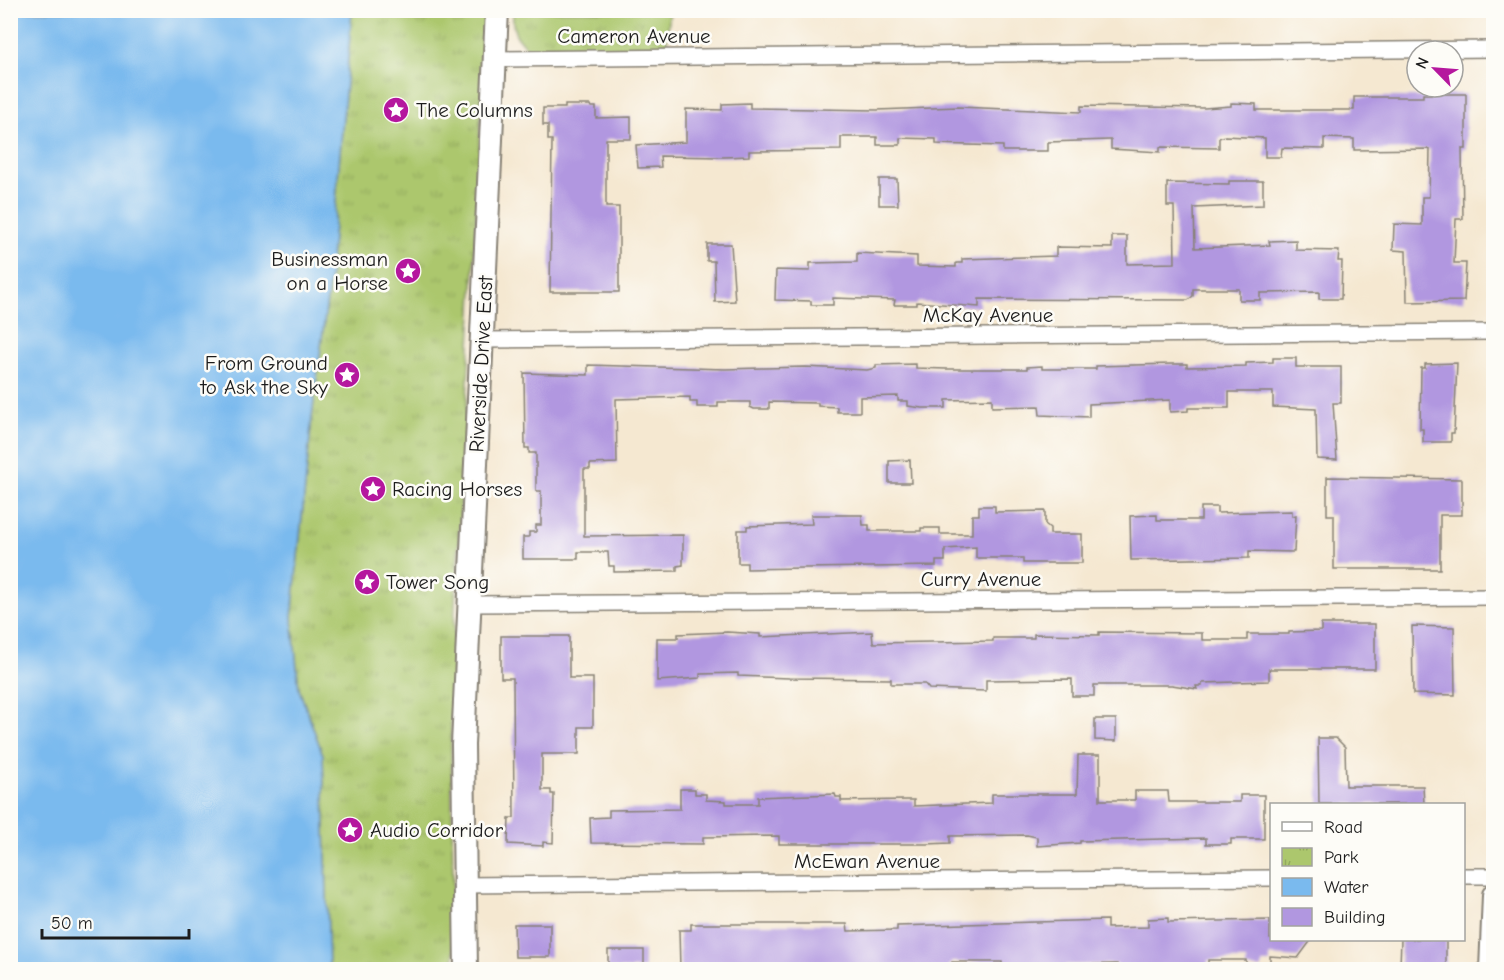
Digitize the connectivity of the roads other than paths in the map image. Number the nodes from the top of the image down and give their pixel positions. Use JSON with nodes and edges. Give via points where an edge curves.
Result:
{"nodes":[{"id":1,"x":498,"y":10,"type":"edge"},
{"id":2,"x":1494,"y":50,"type":"edge"},
{"id":3,"x":495,"y":59,"type":"junction"},
{"id":4,"x":1494,"y":332,"type":"edge"},
{"id":5,"x":482,"y":340,"type":"junction"},
{"id":6,"x":1494,"y":597,"type":"edge"},
{"id":7,"x":470,"y":603,"type":"junction"},
{"id":8,"x":1465,"y":876,"type":"edge"},
{"id":9,"x":1494,"y":876,"type":"edge"},
{"id":10,"x":1270,"y":878,"type":"edge"},
{"id":11,"x":464,"y":885,"type":"junction"},
{"id":12,"x":1494,"y":895,"type":"edge"},
{"id":13,"x":466,"y":969,"type":"edge"},
{"id":14,"x":1491,"y":969,"type":"edge"}],
"edges":[{"from":1,"to":3,"type":"main road","name":"Riverside Drive East"},
{"from":2,"to":3,"type":"street","name":"Cameron Avenue"},
{"from":3,"to":5,"type":"main road","name":"Riverside Drive East"},
{"from":4,"to":5,"type":"street","name":"McKay Avenue"},
{"from":5,"to":7,"type":"main road","name":"Riverside Drive East"},
{"from":6,"to":7,"type":"street","name":"Curry Avenue"},
{"from":7,"to":11,"type":"main road","name":"Riverside Drive East"},
{"from":8,"to":9,"type":"street"},
{"from":10,"to":11,"type":"street","name":"McEwan Avenue"},
{"from":11,"to":13,"type":"main road","name":"Riverside Drive East"},
{"from":12,"to":14,"type":"main road"}]}
